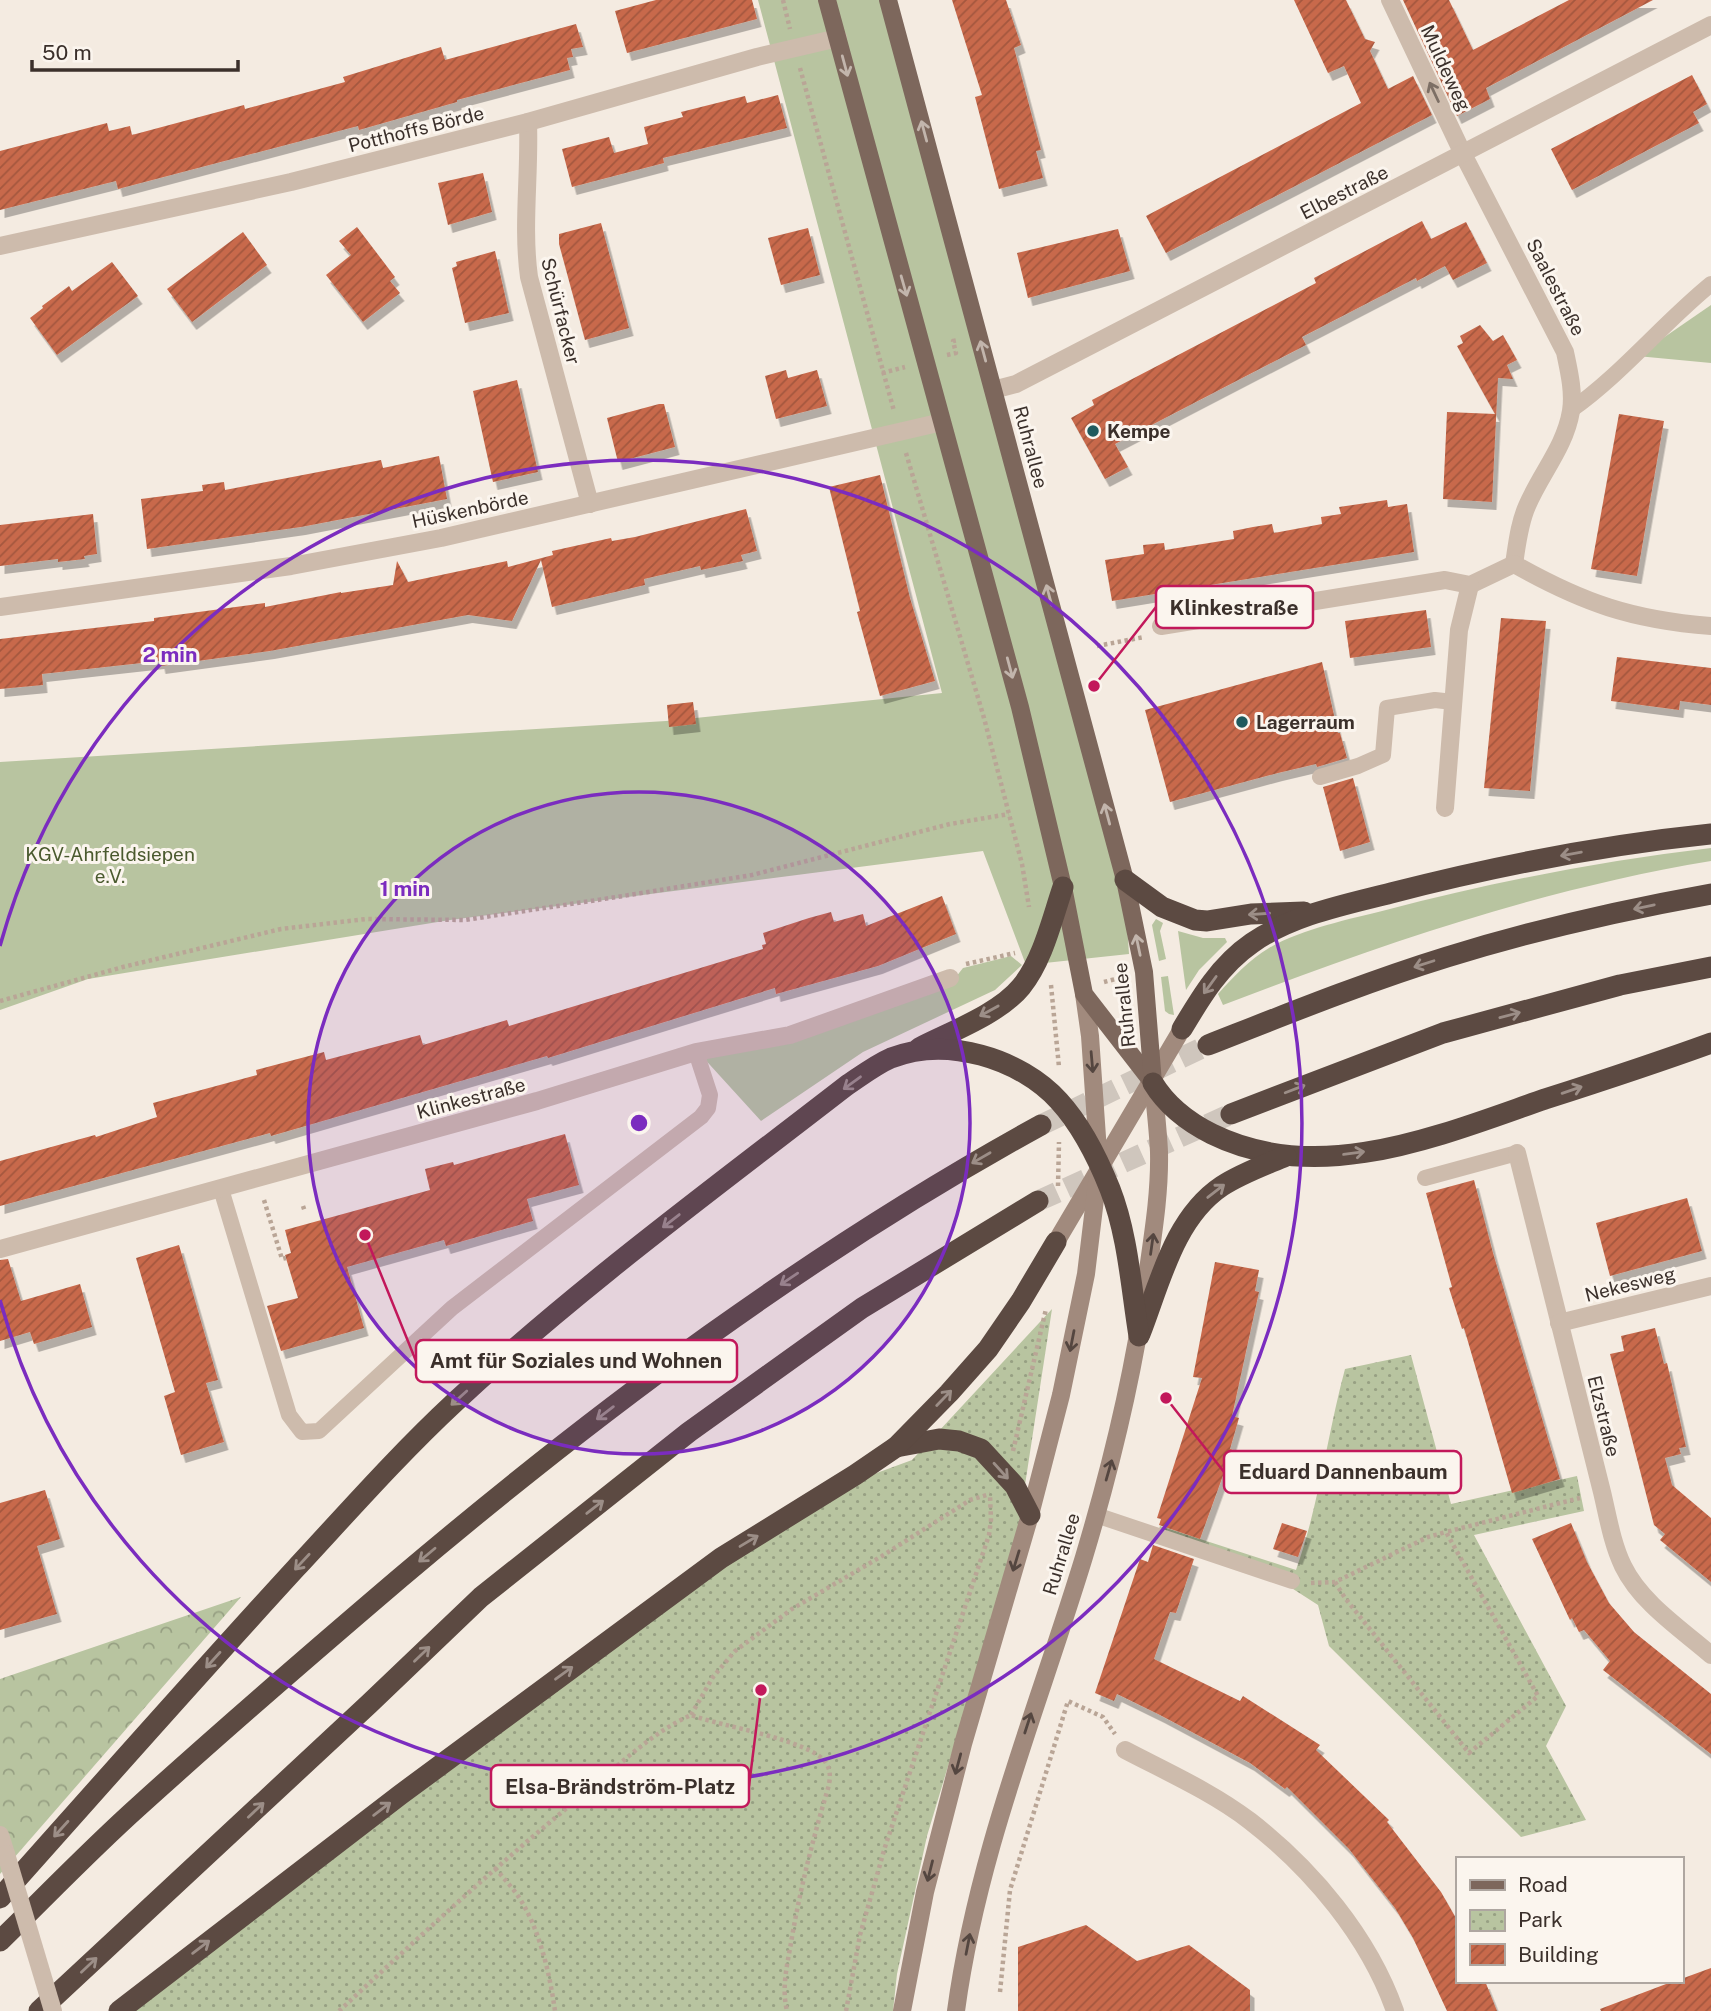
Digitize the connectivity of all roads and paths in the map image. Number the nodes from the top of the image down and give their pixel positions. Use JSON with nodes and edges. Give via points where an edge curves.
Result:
{"nodes":[{"id":1,"x":827,"y":0,"type":"edge"},
{"id":2,"x":888,"y":0,"type":"edge"},
{"id":3,"x":1390,"y":0,"type":"edge"},
{"id":4,"x":1711,"y":25,"type":"edge"},
{"id":5,"x":838,"y":38,"type":"junction"},
{"id":6,"x":795,"y":50,"type":"junction"},
{"id":7,"x":528,"y":122,"type":"junction"},
{"id":8,"x":1463,"y":154,"type":"junction"},
{"id":9,"x":0,"y":246,"type":"edge"},
{"id":10,"x":1711,"y":284,"type":"edge"},
{"id":11,"x":993,"y":390,"type":"junction"},
{"id":12,"x":1571,"y":410,"type":"junction"},
{"id":13,"x":942,"y":422,"type":"junction"},
{"id":14,"x":900,"y":431,"type":"junction"},
{"id":15,"x":590,"y":504,"type":"junction"},
{"id":16,"x":1514,"y":564,"type":"junction"},
{"id":17,"x":1470,"y":586,"type":"junction"},
{"id":18,"x":0,"y":607,"type":"edge"},
{"id":19,"x":1161,"y":626,"type":"joint"},
{"id":20,"x":1711,"y":626,"type":"edge"},
{"id":21,"x":1097,"y":646,"type":"dead end"},
{"id":22,"x":1453,"y":702,"type":"junction"},
{"id":23,"x":1320,"y":777,"type":"dead end"},
{"id":24,"x":1445,"y":808,"type":"dead end"},
{"id":25,"x":1009,"y":814,"type":"junction"},
{"id":26,"x":1711,"y":834,"type":"edge"},
{"id":27,"x":1125,"y":880,"type":"junction"},
{"id":28,"x":1063,"y":887,"type":"junction"},
{"id":29,"x":1711,"y":894,"type":"edge"},
{"id":30,"x":1327,"y":910,"type":"junction"},
{"id":31,"x":1030,"y":912,"type":"dead end"},
{"id":32,"x":1023,"y":946,"type":"dead end"},
{"id":33,"x":1036,"y":963,"type":"junction"},
{"id":34,"x":1711,"y":967,"type":"edge"},
{"id":35,"x":1144,"y":972,"type":"junction"},
{"id":36,"x":950,"y":978,"type":"joint"},
{"id":37,"x":1084,"y":991,"type":"junction"},
{"id":38,"x":1052,"y":993,"type":"junction"},
{"id":39,"x":0,"y":1001,"type":"edge"},
{"id":40,"x":1182,"y":1030,"type":"joint"},
{"id":41,"x":1711,"y":1043,"type":"edge"},
{"id":42,"x":1208,"y":1045,"type":"tunnel mouth"},
{"id":43,"x":696,"y":1052,"type":"junction"},
{"id":44,"x":912,"y":1052,"type":"junction"},
{"id":45,"x":1153,"y":1083,"type":"junction"},
{"id":46,"x":1060,"y":1102,"type":"junction"},
{"id":47,"x":1231,"y":1114,"type":"tunnel mouth"},
{"id":48,"x":1041,"y":1125,"type":"tunnel mouth"},
{"id":49,"x":1517,"y":1153,"type":"joint"},
{"id":50,"x":1286,"y":1156,"type":"junction"},
{"id":51,"x":1099,"y":1167,"type":"junction"},
{"id":52,"x":257,"y":1178,"type":"junction"},
{"id":53,"x":1425,"y":1178,"type":"dead end"},
{"id":54,"x":221,"y":1189,"type":"junction"},
{"id":55,"x":1048,"y":1196,"type":"joint"},
{"id":56,"x":303,"y":1206,"type":"dead end"},
{"id":57,"x":305,"y":1212,"type":"dead end"},
{"id":58,"x":1056,"y":1242,"type":"joint"},
{"id":59,"x":0,"y":1249,"type":"edge"},
{"id":60,"x":286,"y":1258,"type":"dead end"},
{"id":61,"x":1711,"y":1286,"type":"edge"},
{"id":62,"x":1048,"y":1296,"type":"dead end"},
{"id":63,"x":1559,"y":1323,"type":"junction"},
{"id":64,"x":1139,"y":1336,"type":"junction"},
{"id":65,"x":896,"y":1447,"type":"junction"},
{"id":66,"x":1000,"y":1470,"type":"junction"},
{"id":67,"x":1602,"y":1492,"type":"junction"},
{"id":68,"x":990,"y":1494,"type":"junction"},
{"id":69,"x":1030,"y":1515,"type":"junction"},
{"id":70,"x":1096,"y":1515,"type":"junction"},
{"id":71,"x":1446,"y":1532,"type":"junction"},
{"id":72,"x":1292,"y":1581,"type":"joint"},
{"id":73,"x":1335,"y":1582,"type":"junction"},
{"id":74,"x":1711,"y":1655,"type":"edge"},
{"id":75,"x":691,"y":1715,"type":"junction"},
{"id":76,"x":1125,"y":1750,"type":"joint"},
{"id":77,"x":0,"y":1835,"type":"edge"},
{"id":78,"x":495,"y":1868,"type":"junction"},
{"id":79,"x":0,"y":1898,"type":"edge"},
{"id":80,"x":0,"y":1941,"type":"edge"},
{"id":81,"x":1000,"y":1992,"type":"dead end"},
{"id":82,"x":39,"y":2011,"type":"edge"},
{"id":83,"x":53,"y":2011,"type":"edge"},
{"id":84,"x":119,"y":2011,"type":"edge"},
{"id":85,"x":339,"y":2011,"type":"edge"},
{"id":86,"x":555,"y":2011,"type":"edge"},
{"id":87,"x":787,"y":2011,"type":"edge"},
{"id":88,"x":846,"y":2011,"type":"edge"},
{"id":89,"x":902,"y":2011,"type":"edge"},
{"id":90,"x":956,"y":2011,"type":"edge"},
{"id":91,"x":1395,"y":2011,"type":"edge"}],
"edges":[{"from":1,"to":5,"type":"main road","name":"Ruhrallee"},
{"from":11,"to":2,"type":"main road","name":"Ruhrallee","one_way":true},
{"from":8,"to":3,"type":"street","name":"Muldeweg","one_way":true},
{"from":4,"to":8,"type":"street","name":"Elbestraße"},
{"from":5,"to":6,"type":"street","name":"Potthoffs Börde"},
{"from":5,"to":13,"type":"main road","name":"Ruhrallee","one_way":true},
{"from":6,"to":7,"type":"street","name":"Potthoffs Börde"},
{"from":6,"to":14,"type":"path"},
{"from":7,"to":9,"type":"street","name":"Potthoffs Börde","via":[[291,182]]},
{"from":7,"to":15,"type":"street","name":"Schürfacker","via":[[525,251],[529,278]]},
{"from":8,"to":11,"type":"street","name":"Elbestraße","via":[[1016,384]]},
{"from":8,"to":12,"type":"street","name":"Saalestraße","via":[[1565,352]]},
{"from":10,"to":12,"type":"lane","via":[[1600,390]]},
{"from":27,"to":11,"type":"main road","name":"Ruhrallee","one_way":true},
{"from":12,"to":16,"type":"street","name":"Saalestraße","via":[[1563,441],[1527,506]]},
{"from":13,"to":14,"type":"street","name":"Hüskenbörde"},
{"from":13,"to":28,"type":"main road","name":"Ruhrallee","one_way":true,"via":[[1020,707]]},
{"from":14,"to":15,"type":"street","name":"Hüskenbörde"},
{"from":14,"to":25,"type":"path"},
{"from":15,"to":18,"type":"street","name":"Hüskenbörde","via":[[291,566]]},
{"from":16,"to":17,"type":"street"},
{"from":16,"to":20,"type":"street","via":[[1611,610]]},
{"from":17,"to":19,"type":"street","via":[[1445,580]]},
{"from":17,"to":22,"type":"street","via":[[1459,630]]},
{"from":19,"to":21,"type":"path","via":[[1156,635]]},
{"from":22,"to":23,"type":"lane","via":[[1435,700],[1387,708],[1383,755]]},
{"from":22,"to":24,"type":"street"},
{"from":25,"to":31,"type":"path"},
{"from":25,"to":39,"type":"path","via":[[950,824],[752,875],[617,897],[465,919],[366,919],[281,929]]},
{"from":26,"to":30,"type":"highway","one_way":true,"via":[[1488,869]]},
{"from":30,"to":27,"type":"highway","one_way":true,"via":[[1195,920],[1162,907]]},
{"from":35,"to":27,"type":"main road","name":"Ruhrallee","one_way":true},
{"from":28,"to":33,"type":"highway"},
{"from":28,"to":37,"type":"main road","name":"Ruhrallee"},
{"from":29,"to":42,"type":"highway","one_way":true,"via":[[1592,918],[1447,957]]},
{"from":30,"to":40,"type":"highway","one_way":true,"via":[[1278,928],[1240,951],[1205,991]]},
{"from":32,"to":36,"type":"path","via":[[1019,954],[960,966]]},
{"from":33,"to":38,"type":"path","via":[[1049,975]]},
{"from":33,"to":44,"type":"highway","one_way":true,"via":[[1005,1002]]},
{"from":47,"to":34,"type":"highway","one_way":true,"via":[[1443,1033],[1620,985]]},
{"from":35,"to":37,"type":"path"},
{"from":35,"to":45,"type":"main road","name":"Ruhrallee"},
{"from":36,"to":43,"type":"street","name":"Klinkestraße","via":[[790,1035]]},
{"from":37,"to":38,"type":"path"},
{"from":37,"to":45,"type":"main road"},
{"from":37,"to":51,"type":"main road","name":"Ruhrallee","one_way":true},
{"from":38,"to":46,"type":"path"},
{"from":40,"to":45,"type":"main road"},
{"from":50,"to":41,"type":"highway","one_way":true,"via":[[1348,1154],[1435,1136]]},
{"from":43,"to":52,"type":"street","name":"Klinkestraße"},
{"from":43,"to":54,"type":"lane","via":[[710,1095],[701,1117],[452,1308],[319,1431],[302,1432],[289,1415]]},
{"from":44,"to":46,"type":"highway","via":[[946,1050],[983,1056],[1028,1076]]},
{"from":44,"to":79,"type":"highway","one_way":true,"via":[[882,1062],[846,1086],[617,1262],[453,1403],[258,1609]]},
{"from":45,"to":50,"type":"highway","via":[[1170,1106],[1208,1132],[1243,1147]]},
{"from":45,"to":51,"type":"main road"},
{"from":64,"to":45,"type":"main road","name":"Ruhrallee","one_way":true,"via":[[1158,1193]]},
{"from":46,"to":51,"type":"highway"},
{"from":46,"to":55,"type":"path"},
{"from":48,"to":80,"type":"highway","one_way":true,"via":[[918,1194],[768,1292],[538,1464],[136,1808]]},
{"from":49,"to":53,"type":"lane"},
{"from":49,"to":63,"type":"street","name":"Elzstraße"},
{"from":64,"to":50,"type":"highway","one_way":true,"via":[[1187,1220],[1223,1185]]},
{"from":51,"to":58,"type":"main road"},
{"from":51,"to":64,"type":"highway","via":[[1121,1227]]},
{"from":51,"to":69,"type":"main road","name":"Ruhrallee","one_way":true,"via":[[1086,1274]]},
{"from":52,"to":54,"type":"street","name":"Klinkestraße"},
{"from":52,"to":60,"type":"path","via":[[282,1259]]},
{"from":54,"to":59,"type":"street","name":"Klinkestraße"},
{"from":82,"to":55,"type":"highway","one_way":true,"via":[[481,1597],[689,1432],[841,1323]]},
{"from":56,"to":57,"type":"path"},
{"from":65,"to":58,"type":"highway","one_way":true,"via":[[988,1349]]},
{"from":61,"to":63,"type":"street","name":"Nekesweg"},
{"from":62,"to":66,"type":"path","via":[[1015,1445]]},
{"from":63,"to":67,"type":"street","name":"Elzstraße"},
{"from":70,"to":64,"type":"main road","name":"Ruhrallee","one_way":true},
{"from":65,"to":66,"type":"highway","via":[[939,1439],[959,1441],[981,1449]]},
{"from":84,"to":65,"type":"highway","one_way":true,"via":[[720,1558]]},
{"from":66,"to":68,"type":"path"},
{"from":66,"to":69,"type":"highway","one_way":true,"via":[[1015,1486]]},
{"from":67,"to":71,"type":"path"},
{"from":67,"to":74,"type":"street","name":"Elzstraße","via":[[1615,1544],[1634,1584]]},
{"from":68,"to":75,"type":"path","via":[[959,1507],[761,1631],[722,1664]]},
{"from":68,"to":88,"type":"path","via":[[989,1535],[885,1847],[860,1935]]},
{"from":69,"to":89,"type":"main road","name":"Ruhrallee","one_way":true,"via":[[941,1829]]},
{"from":70,"to":72,"type":"lane"},
{"from":90,"to":70,"type":"main road","name":"Ruhrallee","one_way":true,"via":[[974,1909],[995,1830]]},
{"from":71,"to":73,"type":"path"},
{"from":71,"to":73,"type":"path","via":[[1538,1696],[1469,1753]]},
{"from":72,"to":73,"type":"path"},
{"from":75,"to":78,"type":"path","via":[[646,1744]]},
{"from":75,"to":87,"type":"path","via":[[778,1738],[818,1755],[830,1774],[806,1864],[784,1981]]},
{"from":76,"to":81,"type":"path","via":[[1103,1717],[1068,1702],[1010,1891]]},
{"from":76,"to":91,"type":"street","via":[[1209,1794],[1249,1820],[1295,1860],[1365,1949]]},
{"from":77,"to":83,"type":"street","bridge":true},
{"from":78,"to":85,"type":"path"},
{"from":78,"to":86,"type":"path","via":[[530,1919]]}]}
